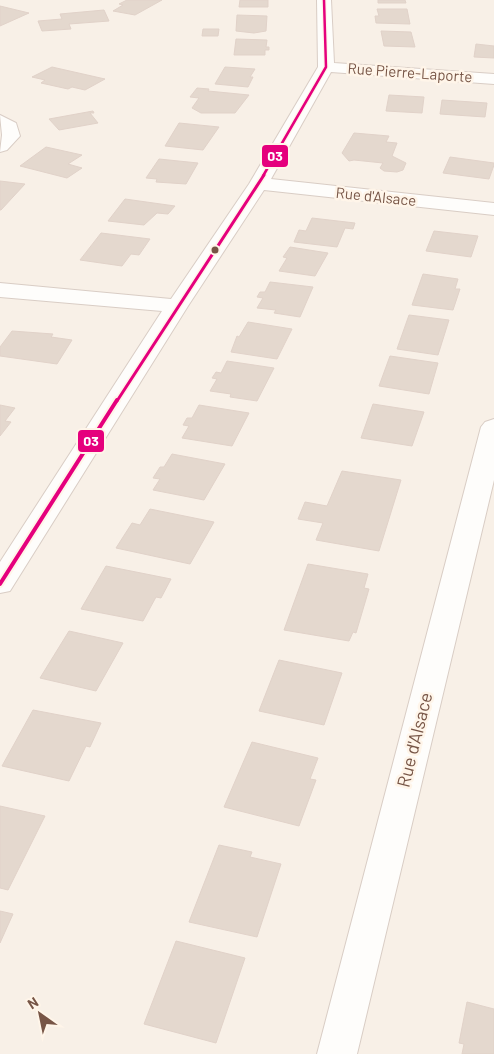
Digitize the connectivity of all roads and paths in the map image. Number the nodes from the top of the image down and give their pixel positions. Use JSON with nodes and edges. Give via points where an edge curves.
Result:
{"nodes":[{"id":1,"x":324,"y":0,"type":"edge"},
{"id":2,"x":326,"y":67,"type":"junction"},
{"id":3,"x":494,"y":79,"type":"edge"},
{"id":4,"x":0,"y":120,"type":"edge"},
{"id":5,"x":0,"y":146,"type":"edge"},
{"id":6,"x":259,"y":184,"type":"junction"},
{"id":7,"x":494,"y":209,"type":"edge"},
{"id":8,"x":0,"y":290,"type":"edge"},
{"id":9,"x":177,"y":306,"type":"junction"},
{"id":10,"x":494,"y":427,"type":"edge"},
{"id":11,"x":0,"y":584,"type":"edge"},
{"id":12,"x":337,"y":1054,"type":"edge"}],
"edges":[{"from":1,"to":2,"type":"street"},
{"from":2,"to":3,"type":"street","name":"Rue Pierre-Laporte"},
{"from":2,"to":6,"type":"street"},
{"from":4,"to":5,"type":"street","via":[[10,127],[11,136]]},
{"from":6,"to":7,"type":"street","name":"Rue d'Alsace"},
{"from":6,"to":9,"type":"street"},
{"from":8,"to":9,"type":"street"},
{"from":9,"to":11,"type":"street"},
{"from":10,"to":12,"type":"street","name":"Rue d'Alsace"}]}
